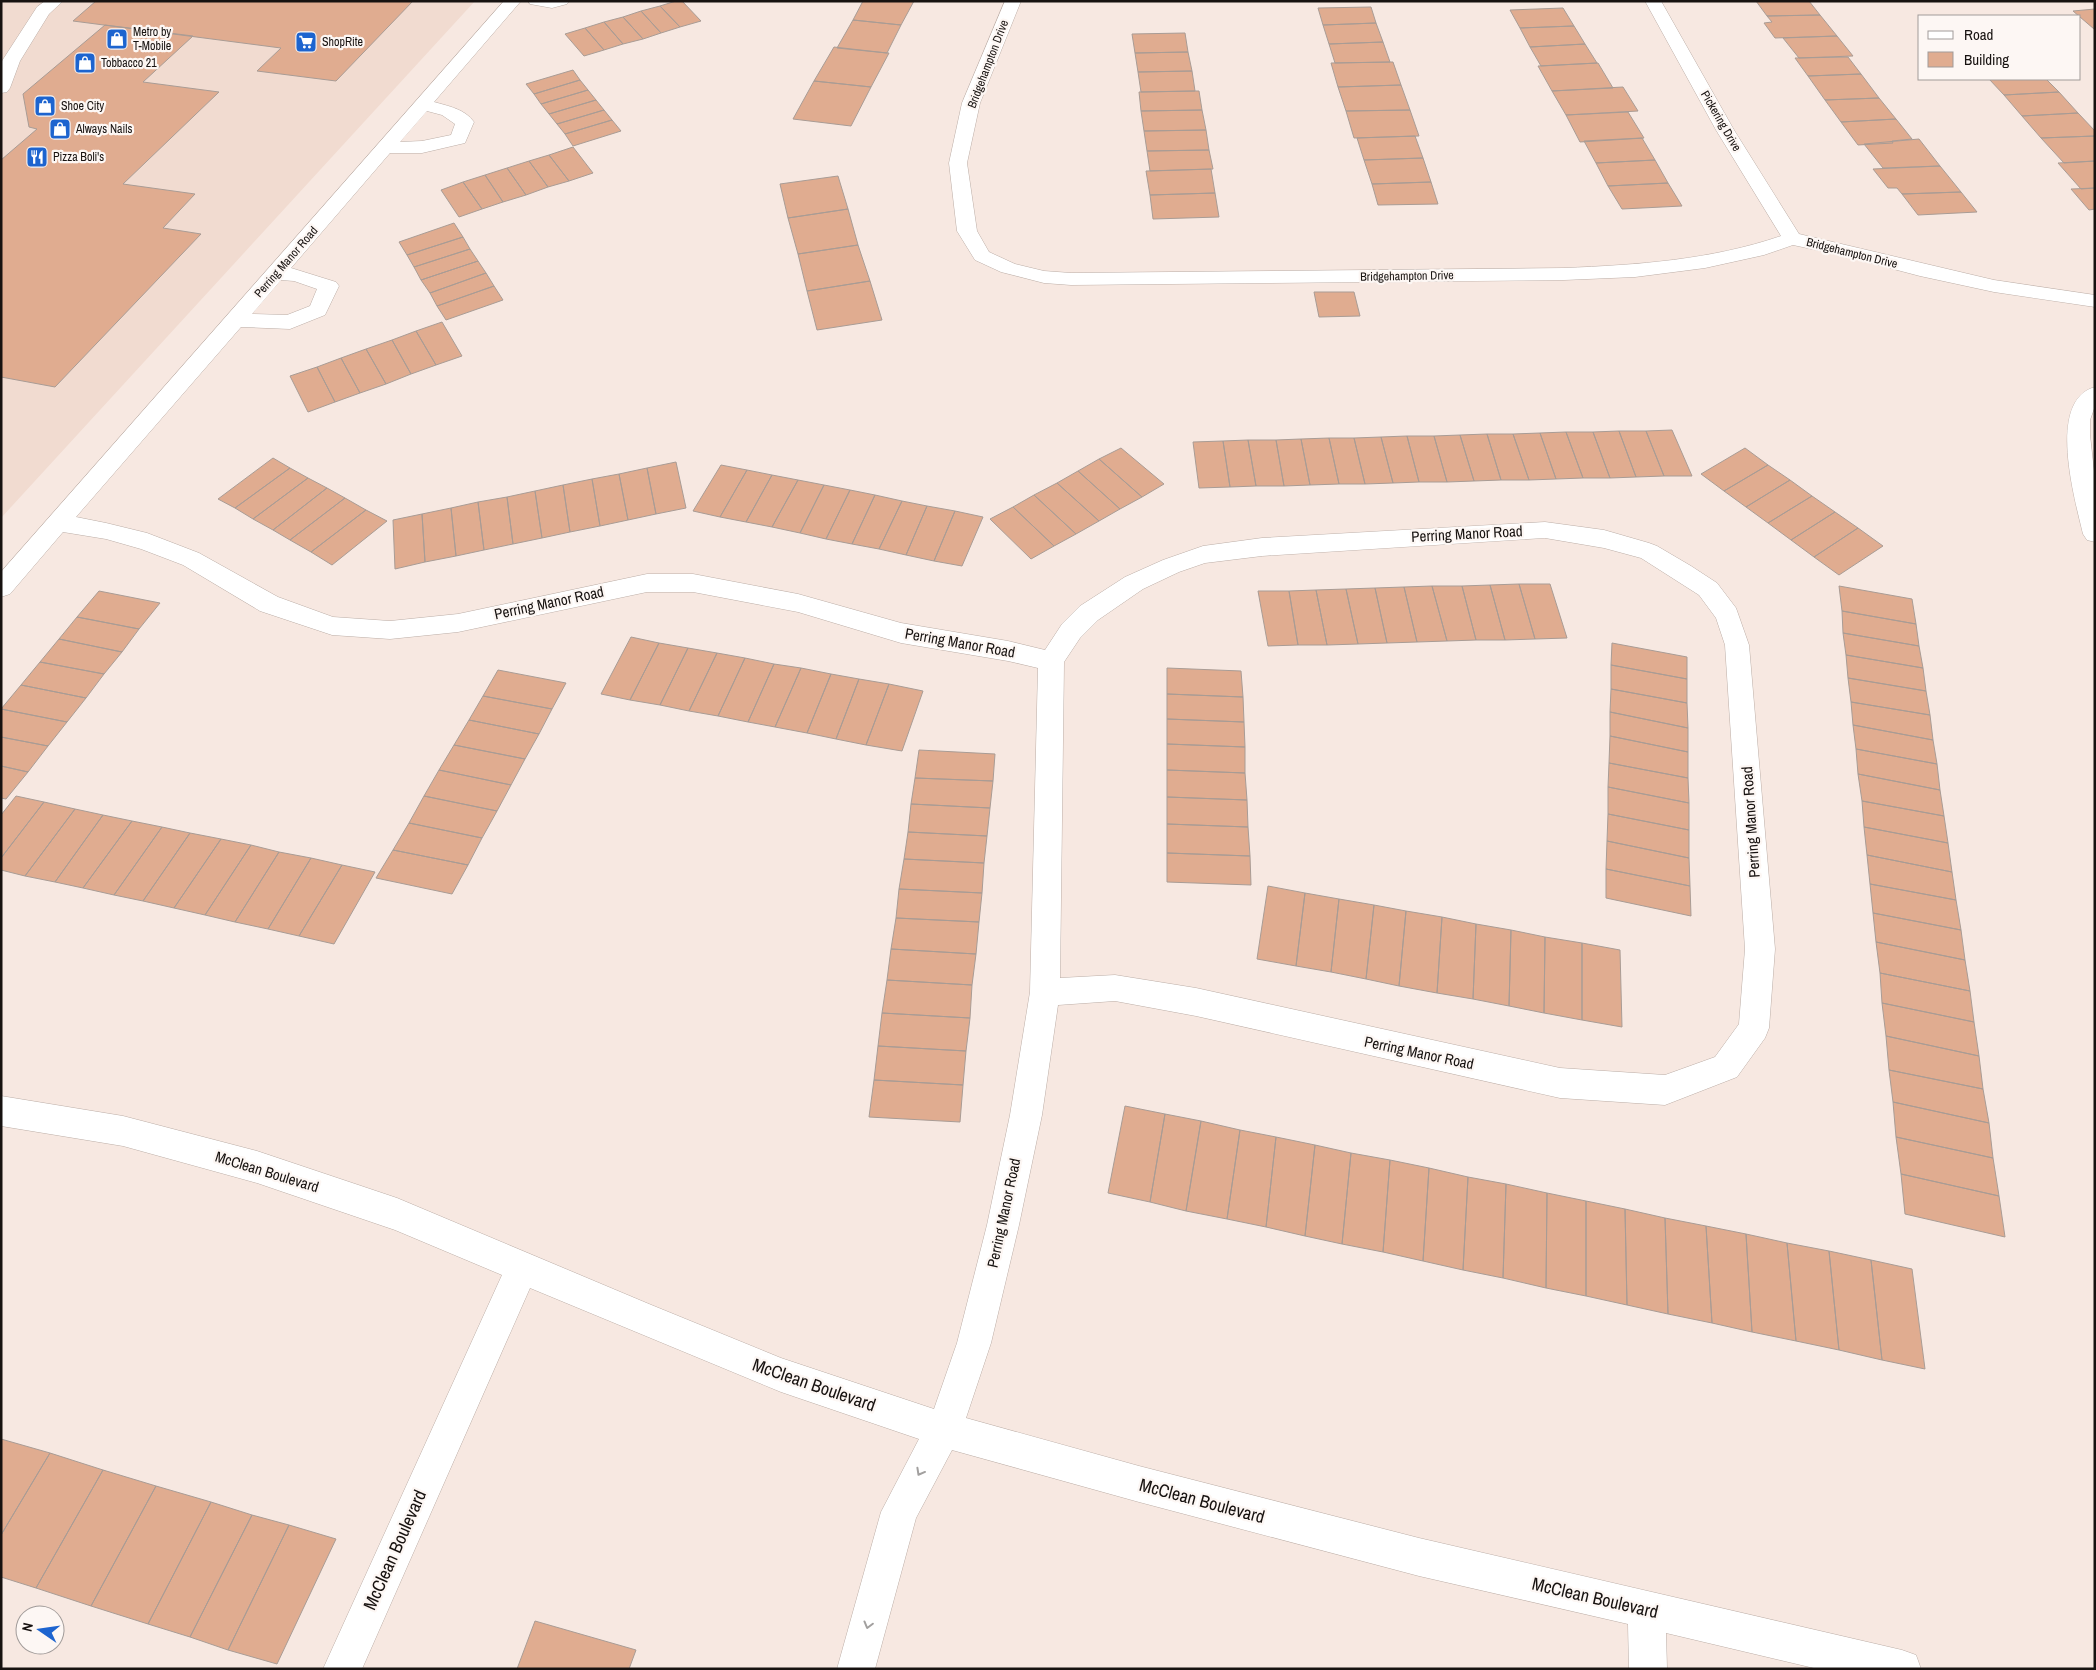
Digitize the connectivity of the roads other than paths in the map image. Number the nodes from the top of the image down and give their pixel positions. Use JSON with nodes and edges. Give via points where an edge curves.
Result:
{"nodes":[{"id":1,"x":55,"y":1,"type":"edge"},
{"id":2,"x":513,"y":1,"type":"edge"},
{"id":3,"x":536,"y":1,"type":"edge"},
{"id":4,"x":561,"y":1,"type":"edge"},
{"id":5,"x":1013,"y":1,"type":"edge"},
{"id":6,"x":1653,"y":1,"type":"edge"},
{"id":7,"x":1,"y":88,"type":"edge"},
{"id":8,"x":422,"y":105,"type":"junction"},
{"id":9,"x":385,"y":148,"type":"junction"},
{"id":10,"x":1792,"y":239,"type":"junction"},
{"id":11,"x":277,"y":273,"type":"junction"},
{"id":12,"x":2095,"y":301,"type":"edge"},
{"id":13,"x":236,"y":320,"type":"junction"},
{"id":14,"x":2095,"y":394,"type":"edge"},
{"id":15,"x":2087,"y":429,"type":"edge"},
{"id":16,"x":59,"y":523,"type":"junction"},
{"id":17,"x":2095,"y":534,"type":"edge"},
{"id":18,"x":1,"y":588,"type":"edge"},
{"id":19,"x":1051,"y":662,"type":"junction"},
{"id":20,"x":1045,"y":992,"type":"junction"},
{"id":21,"x":1,"y":1111,"type":"edge"},
{"id":22,"x":522,"y":1268,"type":"junction"},
{"id":23,"x":944,"y":1430,"type":"junction"},
{"id":24,"x":1647,"y":1610,"type":"junction"},
{"id":25,"x":342,"y":1669,"type":"edge"},
{"id":26,"x":856,"y":1669,"type":"edge"},
{"id":27,"x":1648,"y":1669,"type":"edge"},
{"id":28,"x":1902,"y":1669,"type":"edge"}],
"edges":[{"from":1,"to":7,"type":"street","via":[[43,11],[11,61]]},
{"from":2,"to":8,"type":"street","name":"Perring Manor Road"},
{"from":3,"to":4,"type":"street"},
{"from":5,"to":10,"type":"street","name":"Bridgehampton Drive","via":[[971,103],[958,163],[967,231],[982,256],[1008,268],[1072,279],[1564,274],[1635,271],[1705,262],[1757,251]]},
{"from":6,"to":10,"type":"street","name":"Pickering Drive","via":[[1725,130]]},
{"from":8,"to":9,"type":"street","name":"Perring Manor Road"},
{"from":8,"to":9,"type":"street","via":[[448,111],[465,122],[459,139],[422,147]]},
{"from":9,"to":11,"type":"street","name":"Perring Manor Road"},
{"from":10,"to":12,"type":"street","name":"Bridgehampton Drive","via":[[1976,282]]},
{"from":11,"to":13,"type":"street","name":"Perring Manor Road"},
{"from":11,"to":13,"type":"street","via":[[296,275],[329,286],[318,310],[290,322]]},
{"from":13,"to":16,"type":"street","name":"Perring Manor Road"},
{"from":14,"to":15,"type":"street","via":[[2082,408]]},
{"from":15,"to":17,"type":"street","via":[[2084,490]]},
{"from":16,"to":18,"type":"street","name":"Perring Manor Road"},
{"from":16,"to":19,"type":"street","name":"Perring Manor Road","via":[[147,542],[191,559],[269,604],[332,626],[390,630],[458,623],[647,583],[693,583],[798,603],[901,633],[1008,651]]},
{"from":19,"to":20,"type":"street","name":"Perring Manor Road"},
{"from":19,"to":20,"type":"street","name":"Perring Manor Road","via":[[1071,631],[1089,612],[1134,583],[1203,555],[1262,547],[1545,530],[1604,539],[1649,552],[1708,590],[1727,615],[1737,645],[1760,949],[1754,1028],[1726,1067],[1665,1090],[1560,1083],[1196,1002],[1115,988]]},
{"from":20,"to":23,"type":"street","name":"Perring Manor Road","via":[[1026,1115],[1004,1225],[974,1343]]},
{"from":21,"to":22,"type":"street","name":"McClean Boulevard","via":[[123,1131],[256,1167],[397,1214]]},
{"from":22,"to":23,"type":"street","name":"McClean Boulevard","via":[[781,1375]]},
{"from":22,"to":25,"type":"street","name":"McClean Boulevard"},
{"from":23,"to":24,"type":"street","name":"McClean Boulevard","via":[[1419,1557]]},
{"from":23,"to":26,"type":"street","name":"Perring Manor Road","one_way":true,"via":[[899,1512]]},
{"from":24,"to":27,"type":"street"},
{"from":24,"to":28,"type":"street","name":"McClean Boulevard"}]}
